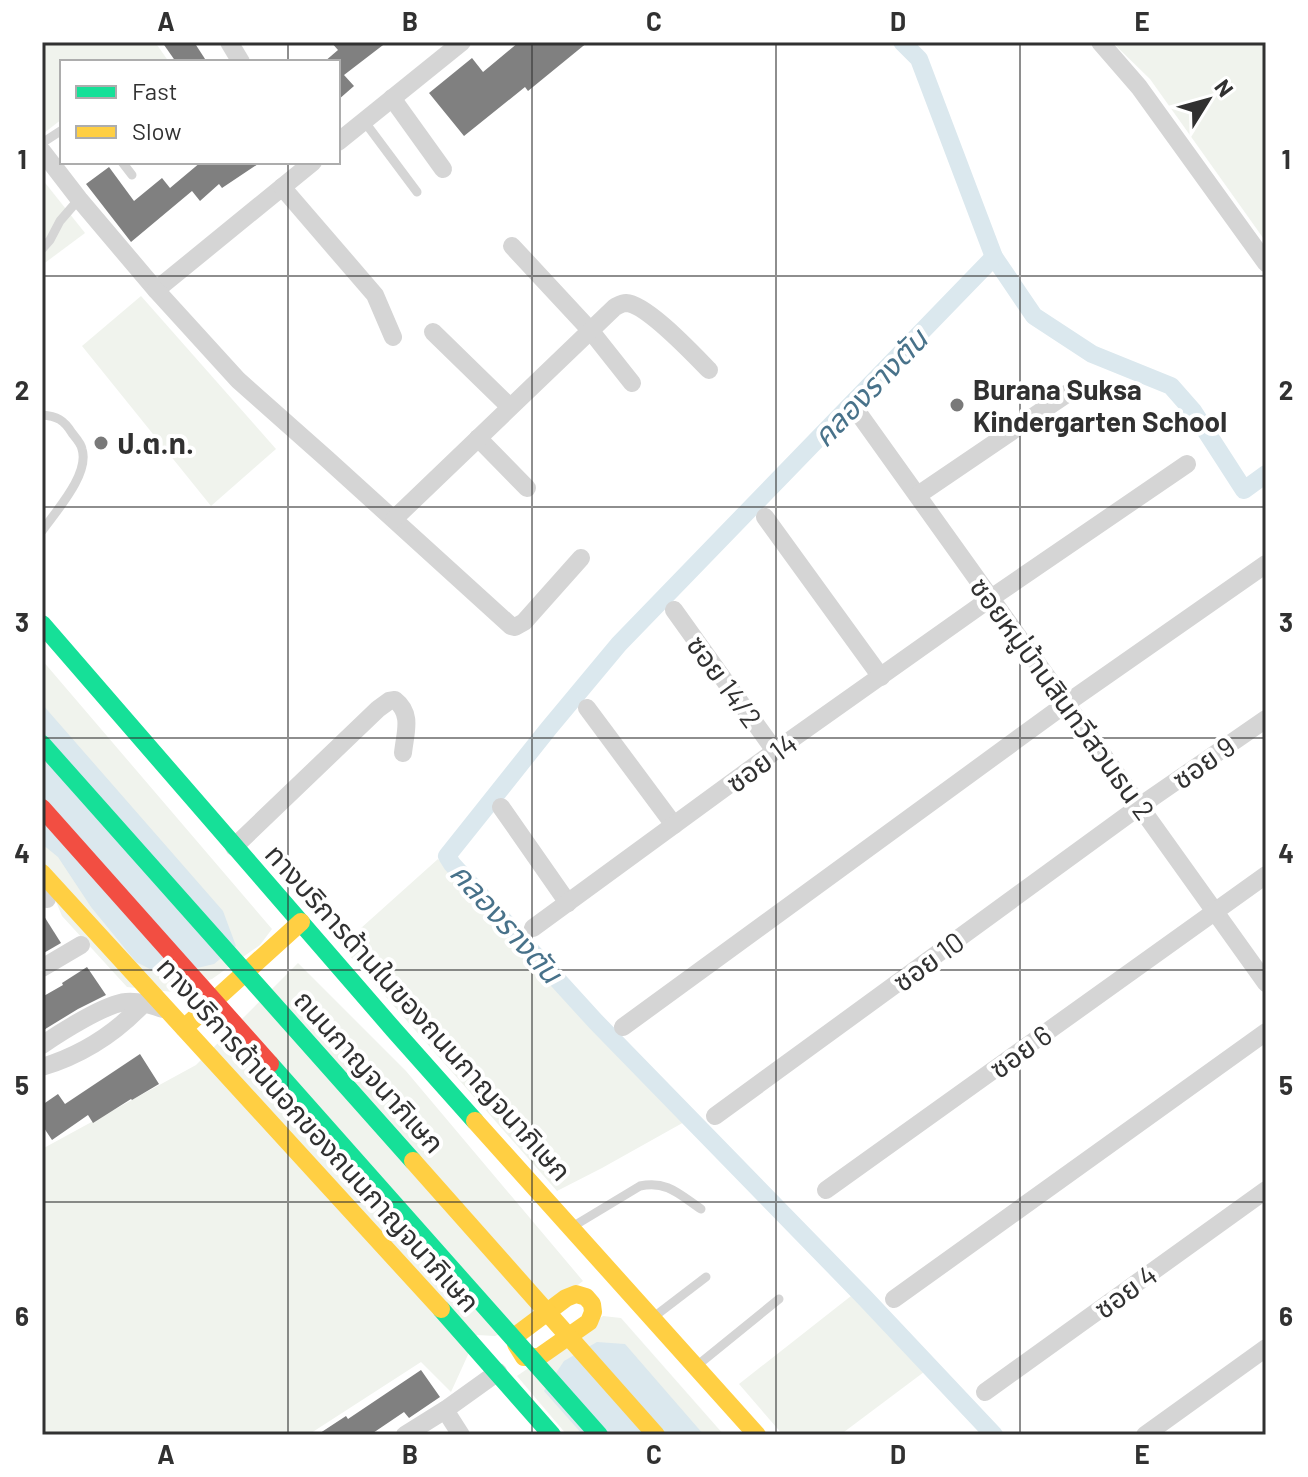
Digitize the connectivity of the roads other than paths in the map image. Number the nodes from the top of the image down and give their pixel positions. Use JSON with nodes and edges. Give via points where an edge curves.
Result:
{"nodes":[{"id":1,"x":229,"y":42,"type":"edge"},
{"id":2,"x":462,"y":42,"type":"edge"},
{"id":3,"x":1100,"y":42,"type":"edge"},
{"id":4,"x":240,"y":60,"type":"edge"},
{"id":5,"x":392,"y":98,"type":"junction"},
{"id":6,"x":364,"y":121,"type":"junction"},
{"id":7,"x":60,"y":131,"type":"edge"},
{"id":8,"x":340,"y":140,"type":"edge"},
{"id":9,"x":42,"y":143,"type":"edge"},
{"id":10,"x":42,"y":151,"type":"edge"},
{"id":11,"x":124,"y":164,"type":"edge"},
{"id":12,"x":311,"y":164,"type":"edge"},
{"id":13,"x":443,"y":169,"type":"dead end"},
{"id":14,"x":132,"y":175,"type":"dead end"},
{"id":15,"x":282,"y":187,"type":"junction"},
{"id":16,"x":417,"y":192,"type":"dead end"},
{"id":17,"x":79,"y":199,"type":"junction"},
{"id":18,"x":512,"y":246,"type":"dead end"},
{"id":19,"x":42,"y":249,"type":"edge"},
{"id":20,"x":1266,"y":263,"type":"edge"},
{"id":21,"x":156,"y":290,"type":"junction"},
{"id":22,"x":590,"y":330,"type":"junction"},
{"id":23,"x":433,"y":332,"type":"dead end"},
{"id":24,"x":393,"y":337,"type":"dead end"},
{"id":25,"x":709,"y":370,"type":"dead end"},
{"id":26,"x":632,"y":383,"type":"dead end"},
{"id":27,"x":1077,"y":387,"type":"dead end"},
{"id":28,"x":510,"y":407,"type":"junction"},
{"id":29,"x":859,"y":414,"type":"dead end"},
{"id":30,"x":42,"y":415,"type":"edge"},
{"id":31,"x":478,"y":438,"type":"junction"},
{"id":32,"x":1187,"y":464,"type":"dead end"},
{"id":33,"x":527,"y":488,"type":"dead end"},
{"id":34,"x":918,"y":495,"type":"junction"},
{"id":35,"x":765,"y":517,"type":"dead end"},
{"id":36,"x":394,"y":519,"type":"junction"},
{"id":37,"x":42,"y":531,"type":"edge"},
{"id":38,"x":581,"y":558,"type":"dead end"},
{"id":39,"x":1266,"y":564,"type":"edge"},
{"id":40,"x":991,"y":598,"type":"junction"},
{"id":41,"x":674,"y":610,"type":"dead end"},
{"id":42,"x":42,"y":624,"type":"edge"},
{"id":43,"x":881,"y":677,"type":"junction"},
{"id":44,"x":1067,"y":703,"type":"junction"},
{"id":45,"x":587,"y":708,"type":"dead end"},
{"id":46,"x":1266,"y":719,"type":"edge"},
{"id":47,"x":42,"y":744,"type":"edge"},
{"id":48,"x":775,"y":751,"type":"junction"},
{"id":49,"x":403,"y":753,"type":"dead end"},
{"id":50,"x":1140,"y":806,"type":"junction"},
{"id":51,"x":501,"y":807,"type":"dead end"},
{"id":52,"x":42,"y":808,"type":"edge"},
{"id":53,"x":674,"y":825,"type":"junction"},
{"id":54,"x":234,"y":847,"type":"junction"},
{"id":55,"x":42,"y":873,"type":"edge"},
{"id":56,"x":1266,"y":875,"type":"edge"},
{"id":57,"x":568,"y":903,"type":"junction"},
{"id":58,"x":1214,"y":911,"type":"junction"},
{"id":59,"x":301,"y":922,"type":"junction"},
{"id":60,"x":533,"y":928,"type":"dead end"},
{"id":61,"x":81,"y":945,"type":"dead end"},
{"id":62,"x":42,"y":968,"type":"edge"},
{"id":63,"x":1266,"y":983,"type":"edge"},
{"id":64,"x":144,"y":1003,"type":"junction"},
{"id":65,"x":168,"y":1011,"type":"junction"},
{"id":66,"x":623,"y":1027,"type":"dead end"},
{"id":67,"x":184,"y":1028,"type":"junction"},
{"id":68,"x":1266,"y":1032,"type":"edge"},
{"id":69,"x":42,"y":1045,"type":"edge"},
{"id":70,"x":42,"y":1067,"type":"edge"},
{"id":71,"x":715,"y":1116,"type":"dead end"},
{"id":72,"x":826,"y":1190,"type":"dead end"},
{"id":73,"x":1266,"y":1190,"type":"edge"},
{"id":74,"x":701,"y":1209,"type":"dead end"},
{"id":75,"x":572,"y":1227,"type":"junction"},
{"id":76,"x":706,"y":1277,"type":"dead end"},
{"id":77,"x":621,"y":1283,"type":"junction"},
{"id":78,"x":779,"y":1299,"type":"dead end"},
{"id":79,"x":894,"y":1299,"type":"dead end"},
{"id":80,"x":592,"y":1304,"type":"junction"},
{"id":81,"x":653,"y":1318,"type":"junction"},
{"id":82,"x":1266,"y":1348,"type":"edge"},
{"id":83,"x":522,"y":1355,"type":"junction"},
{"id":84,"x":697,"y":1366,"type":"junction"},
{"id":85,"x":498,"y":1372,"type":"junction"},
{"id":86,"x":985,"y":1392,"type":"dead end"},
{"id":87,"x":445,"y":1410,"type":"junction"},
{"id":88,"x":405,"y":1435,"type":"edge"},
{"id":89,"x":461,"y":1435,"type":"edge"},
{"id":90,"x":552,"y":1435,"type":"edge"},
{"id":91,"x":599,"y":1435,"type":"edge"},
{"id":92,"x":656,"y":1435,"type":"edge"},
{"id":93,"x":757,"y":1435,"type":"edge"},
{"id":94,"x":1145,"y":1435,"type":"edge"}],
"edges":[{"from":1,"to":4,"type":"street"},
{"from":2,"to":5,"type":"street"},
{"from":3,"to":20,"type":"street","via":[[1139,87]]},
{"from":5,"to":6,"type":"street"},
{"from":5,"to":13,"type":"street"},
{"from":6,"to":8,"type":"street"},
{"from":6,"to":16,"type":"lane"},
{"from":7,"to":9,"type":"lane"},
{"from":10,"to":17,"type":"street"},
{"from":11,"to":14,"type":"lane"},
{"from":12,"to":15,"type":"street"},
{"from":15,"to":21,"type":"street"},
{"from":15,"to":24,"type":"street","via":[[375,295]]},
{"from":17,"to":19,"type":"lane"},
{"from":17,"to":21,"type":"street"},
{"from":18,"to":22,"type":"street"},
{"from":21,"to":36,"type":"street","via":[[238,380]]},
{"from":22,"to":25,"type":"street","via":[[615,307],[635,305]]},
{"from":22,"to":26,"type":"street"},
{"from":22,"to":28,"type":"street"},
{"from":23,"to":28,"type":"street"},
{"from":27,"to":34,"type":"street"},
{"from":28,"to":31,"type":"street"},
{"from":29,"to":34,"type":"street","name":"ซอยหมู่บ้านสินทวีสวนธน 2"},
{"from":30,"to":37,"type":"lane","via":[[55,416],[68,427],[82,448],[83,465]]},
{"from":31,"to":33,"type":"street"},
{"from":31,"to":36,"type":"street"},
{"from":32,"to":40,"type":"street","name":"ซอย 14"},
{"from":34,"to":40,"type":"street","name":"ซอยหมู่บ้านสินทวีสวนธน 2"},
{"from":35,"to":43,"type":"street"},
{"from":36,"to":38,"type":"street","via":[[515,627]]},
{"from":39,"to":44,"type":"street"},
{"from":40,"to":43,"type":"street","name":"ซอย 14"},
{"from":40,"to":44,"type":"street","name":"ซอยหมู่บ้านสินทวีสวนธน 2"},
{"from":41,"to":48,"type":"street","name":"ซอย 14/2"},
{"from":42,"to":54,"type":"main road","name":"ทางบริการด้านในของถนนกาญจนาภิเษก"},
{"from":43,"to":48,"type":"street","name":"ซอย 14"},
{"from":44,"to":50,"type":"street","name":"ซอยหมู่บ้านสินทวีสวนธน 2"},
{"from":44,"to":66,"type":"street"},
{"from":45,"to":53,"type":"street"},
{"from":46,"to":50,"type":"street","name":"ซอย 9"},
{"from":47,"to":92,"type":"main road","name":"ถนนกาญจนาภิเษก","bridge":true},
{"from":48,"to":53,"type":"street","name":"ซอย 14"},
{"from":49,"to":54,"type":"street","via":[[407,716],[400,703],[389,701]]},
{"from":50,"to":58,"type":"street","name":"ซอยหมู่บ้านสินทวีสวนธน 2"},
{"from":50,"to":71,"type":"street","name":"ซอย 10"},
{"from":51,"to":57,"type":"street"},
{"from":52,"to":91,"type":"main road","bridge":true},
{"from":53,"to":57,"type":"street","name":"ซอย 14"},
{"from":54,"to":59,"type":"main road","name":"ทางบริการด้านในของถนนกาญจนาภิเษก"},
{"from":55,"to":65,"type":"main road","name":"ทางบริการด้านนอกของถนนกาญจนาภิเษก"},
{"from":56,"to":58,"type":"street","name":"ซอย 6"},
{"from":57,"to":60,"type":"street","name":"ซอย 14"},
{"from":58,"to":63,"type":"street","name":"ซอยหมู่บ้านสินทวีสวนธน 2"},
{"from":58,"to":72,"type":"street","name":"ซอย 6"},
{"from":59,"to":67,"type":"main road"},
{"from":59,"to":75,"type":"main road","name":"ทางบริการด้านในของถนนกาญจนาภิเษก"},
{"from":61,"to":62,"type":"street"},
{"from":64,"to":65,"type":"street"},
{"from":64,"to":69,"type":"street","via":[[110,1006]]},
{"from":64,"to":70,"type":"street","via":[[120,1027],[77,1054]]},
{"from":65,"to":67,"type":"main road","name":"ทางบริการด้านนอกของถนนกาญจนาภิเษก"},
{"from":67,"to":85,"type":"main road","name":"ทางบริการด้านนอกของถนนกาญจนาภิเษก"},
{"from":68,"to":79,"type":"street"},
{"from":73,"to":86,"type":"street","name":"ซอย 4"},
{"from":74,"to":75,"type":"lane","via":[[669,1188],[649,1184]]},
{"from":75,"to":77,"type":"main road","name":"ทางบริการด้านในของถนนกาญจนาภิเษก"},
{"from":76,"to":81,"type":"lane"},
{"from":77,"to":80,"type":"main road"},
{"from":77,"to":81,"type":"main road","name":"ทางบริการด้านในของถนนกาญจนาภิเษก"},
{"from":78,"to":84,"type":"lane"},
{"from":80,"to":83,"type":"main road","via":[[589,1322],[539,1357]]},
{"from":80,"to":83,"type":"main road","via":[[582,1295],[566,1298],[518,1334]]},
{"from":81,"to":84,"type":"main road","name":"ทางบริการด้านในของถนนกาญจนาภิเษก"},
{"from":82,"to":94,"type":"street"},
{"from":83,"to":85,"type":"main road"},
{"from":84,"to":93,"type":"main road","name":"ทางบริการด้านในของถนนกาญจนาภิเษก"},
{"from":85,"to":87,"type":"street"},
{"from":85,"to":90,"type":"main road","name":"ทางบริการด้านนอกของถนนกาญจนาภิเษก"},
{"from":87,"to":88,"type":"street"},
{"from":87,"to":89,"type":"street"}]}
